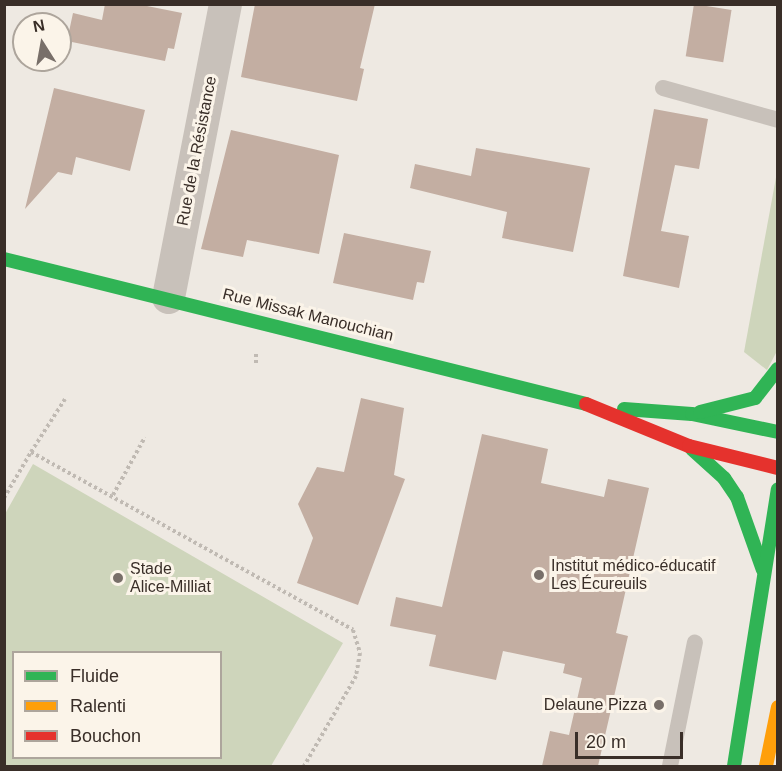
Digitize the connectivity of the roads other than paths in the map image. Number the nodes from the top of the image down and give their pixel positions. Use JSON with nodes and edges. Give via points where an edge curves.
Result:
{"nodes":[{"id":1,"x":225,"y":4,"type":"edge"},
{"id":2,"x":663,"y":88,"type":"dead end"},
{"id":3,"x":777,"y":120,"type":"edge"},
{"id":4,"x":4,"y":260,"type":"edge"},
{"id":5,"x":168,"y":297,"type":"junction"},
{"id":6,"x":777,"y":369,"type":"edge"},
{"id":7,"x":601,"y":408,"type":"junction"},
{"id":8,"x":692,"y":414,"type":"junction"},
{"id":9,"x":639,"y":424,"type":"junction"},
{"id":10,"x":777,"y":432,"type":"edge"},
{"id":11,"x":729,"y":437,"type":"dead end"},
{"id":12,"x":689,"y":446,"type":"junction"},
{"id":13,"x":777,"y":468,"type":"edge"},
{"id":14,"x":777,"y":489,"type":"edge"},
{"id":15,"x":765,"y":577,"type":"junction"},
{"id":16,"x":695,"y":642,"type":"dead end"},
{"id":17,"x":777,"y":707,"type":"edge"},
{"id":18,"x":670,"y":766,"type":"edge"},
{"id":19,"x":734,"y":766,"type":"edge"},
{"id":20,"x":766,"y":766,"type":"edge"}],
"edges":[{"from":1,"to":5,"type":"street","name":"Rue de la Résistance"},
{"from":2,"to":3,"type":"lane"},
{"from":4,"to":5,"type":"street","name":"Rue Missak Manouchian"},
{"from":5,"to":7,"type":"street","name":"Rue Missak Manouchian"},
{"from":6,"to":8,"type":"street","via":[[755,398]]},
{"from":7,"to":8,"type":"street","name":"Rue Missak Manouchian"},
{"from":7,"to":9,"type":"street","name":"Rue Missak Manouchian"},
{"from":8,"to":10,"type":"street","name":"Rue Missak Manouchian"},
{"from":9,"to":11,"type":"street","via":[[674,423]]},
{"from":9,"to":12,"type":"street","name":"Rue Missak Manouchian"},
{"from":12,"to":13,"type":"street","name":"Rue Missak Manouchian"},
{"from":12,"to":15,"type":"street","via":[[724,478],[737,497]]},
{"from":14,"to":15,"type":"street"},
{"from":15,"to":19,"type":"street"},
{"from":16,"to":18,"type":"lane"},
{"from":17,"to":20,"type":"street"}]}
